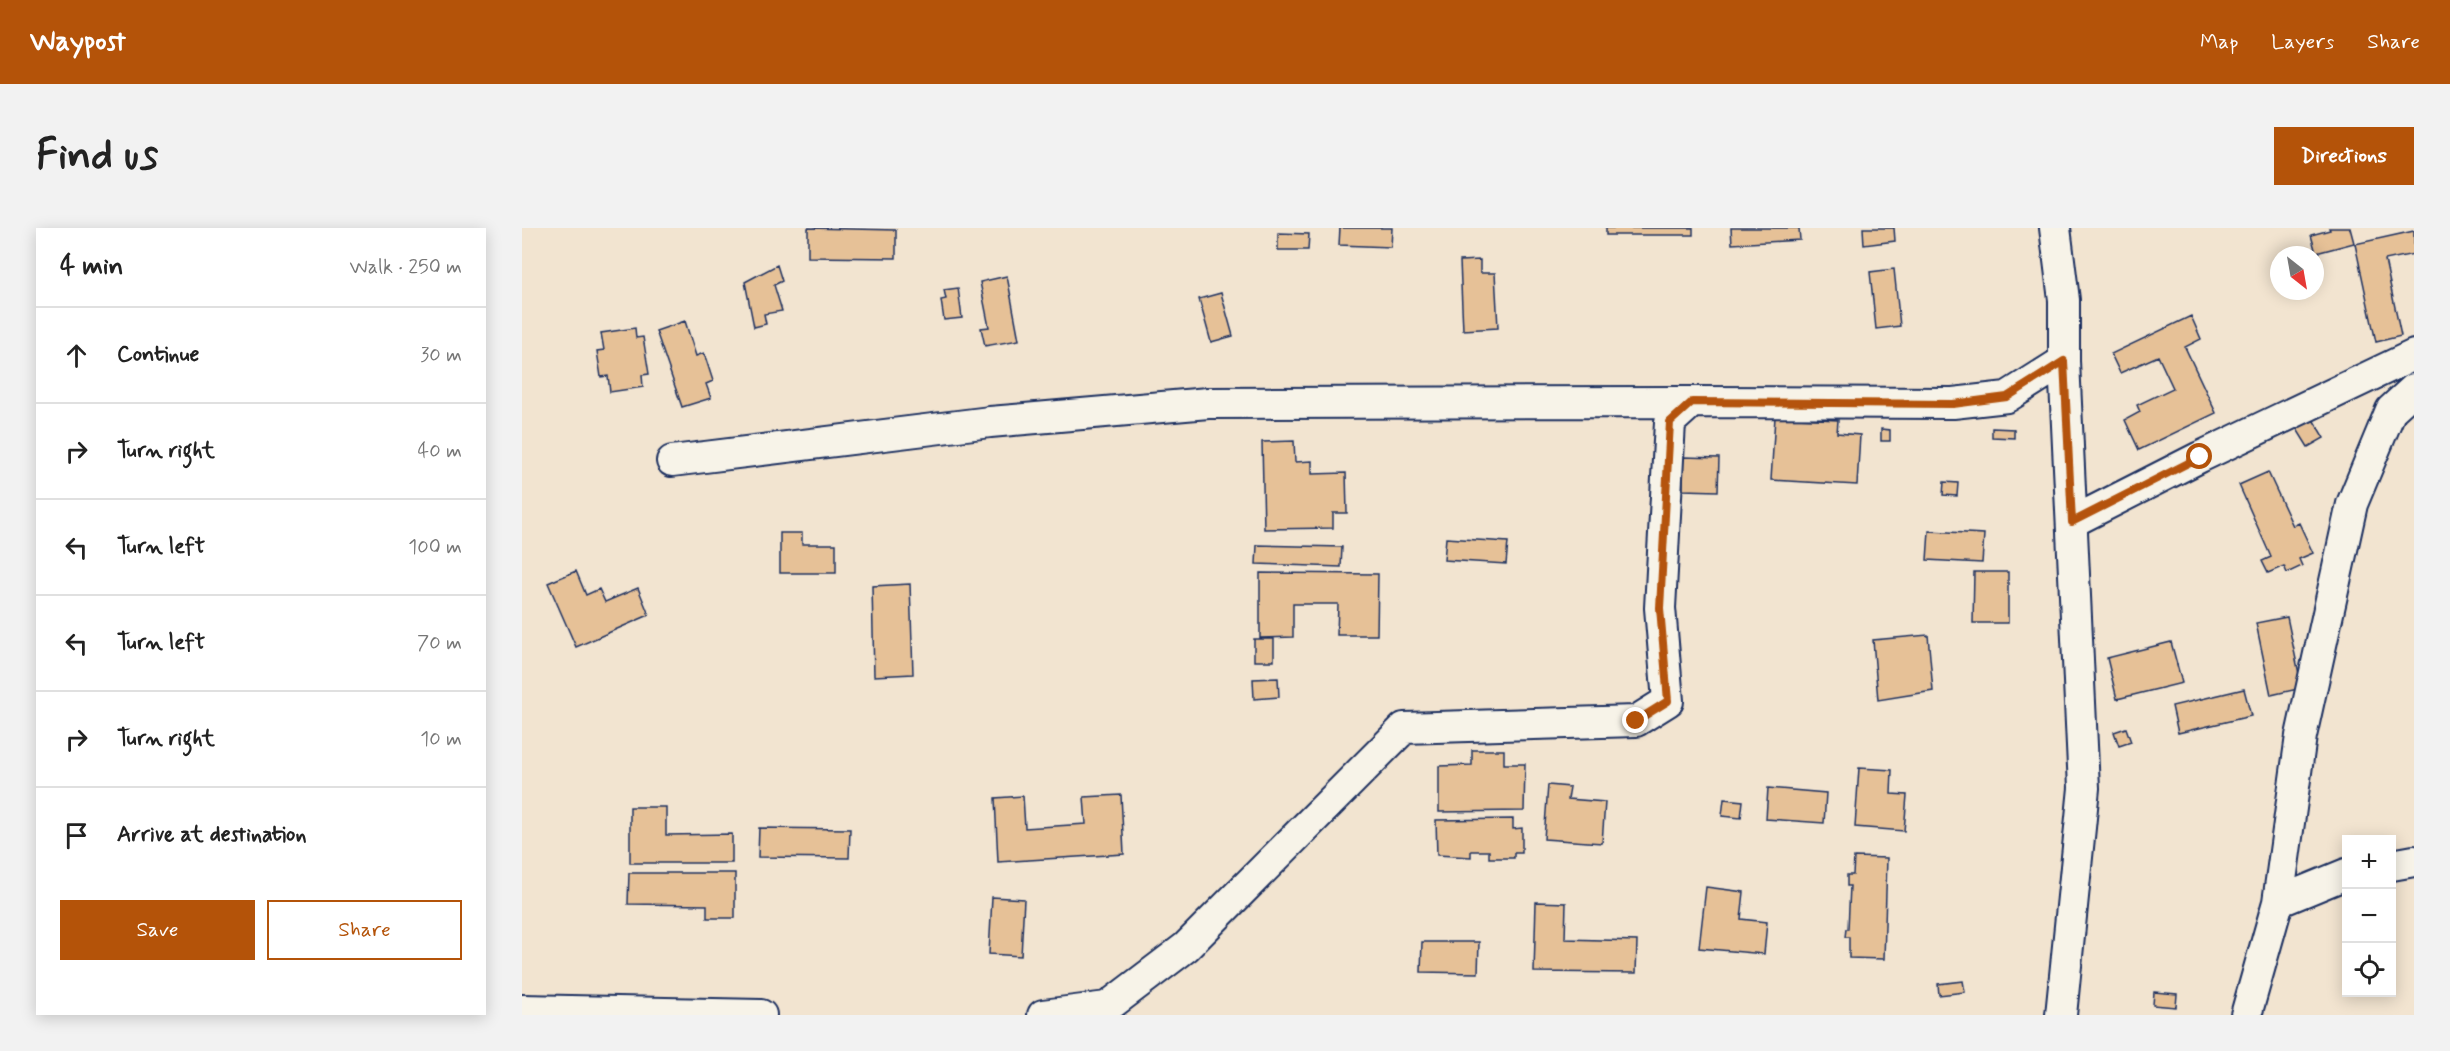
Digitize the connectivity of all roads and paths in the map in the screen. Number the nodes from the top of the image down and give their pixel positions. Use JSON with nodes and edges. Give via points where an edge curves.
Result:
{"nodes":[{"id":1,"x":2055,"y":228,"type":"edge"},
{"id":2,"x":2414,"y":355,"type":"edge"},
{"id":3,"x":2064,"y":361,"type":"junction"},
{"id":4,"x":2414,"y":390,"type":"edge"},
{"id":5,"x":1692,"y":402,"type":"junction"},
{"id":6,"x":672,"y":461,"type":"dead end"},
{"id":7,"x":2072,"y":522,"type":"junction"},
{"id":8,"x":2414,"y":861,"type":"edge"},
{"id":9,"x":2396,"y":864,"type":"edge"},
{"id":10,"x":2342,"y":876,"type":"edge"},
{"id":11,"x":2278,"y":902,"type":"junction"},
{"id":12,"x":522,"y":1010,"type":"edge"},
{"id":13,"x":761,"y":1015,"type":"edge"},
{"id":14,"x":1043,"y":1015,"type":"edge"},
{"id":15,"x":2061,"y":1015,"type":"edge"},
{"id":16,"x":2246,"y":1015,"type":"edge"}],
"edges":[{"from":1,"to":3,"type":"street","via":[[2064,300]]},
{"from":2,"to":7,"type":"street"},
{"from":3,"to":5,"type":"street","via":[[2007,397],[1953,404]]},
{"from":3,"to":7,"type":"street"},
{"from":4,"to":11,"type":"street","via":[[2391,410],[2352,504],[2301,736]]},
{"from":5,"to":6,"type":"street","via":[[1208,403],[990,422]]},
{"from":5,"to":14,"type":"street","via":[[1670,422],[1660,608],[1668,701],[1636,721],[1404,728],[1186,946],[1107,1007]]},
{"from":7,"to":15,"type":"street","via":[[2084,788]]},
{"from":8,"to":9,"type":"street"},
{"from":10,"to":11,"type":"street"},
{"from":11,"to":16,"type":"street"},
{"from":12,"to":13,"type":"street"}]}
